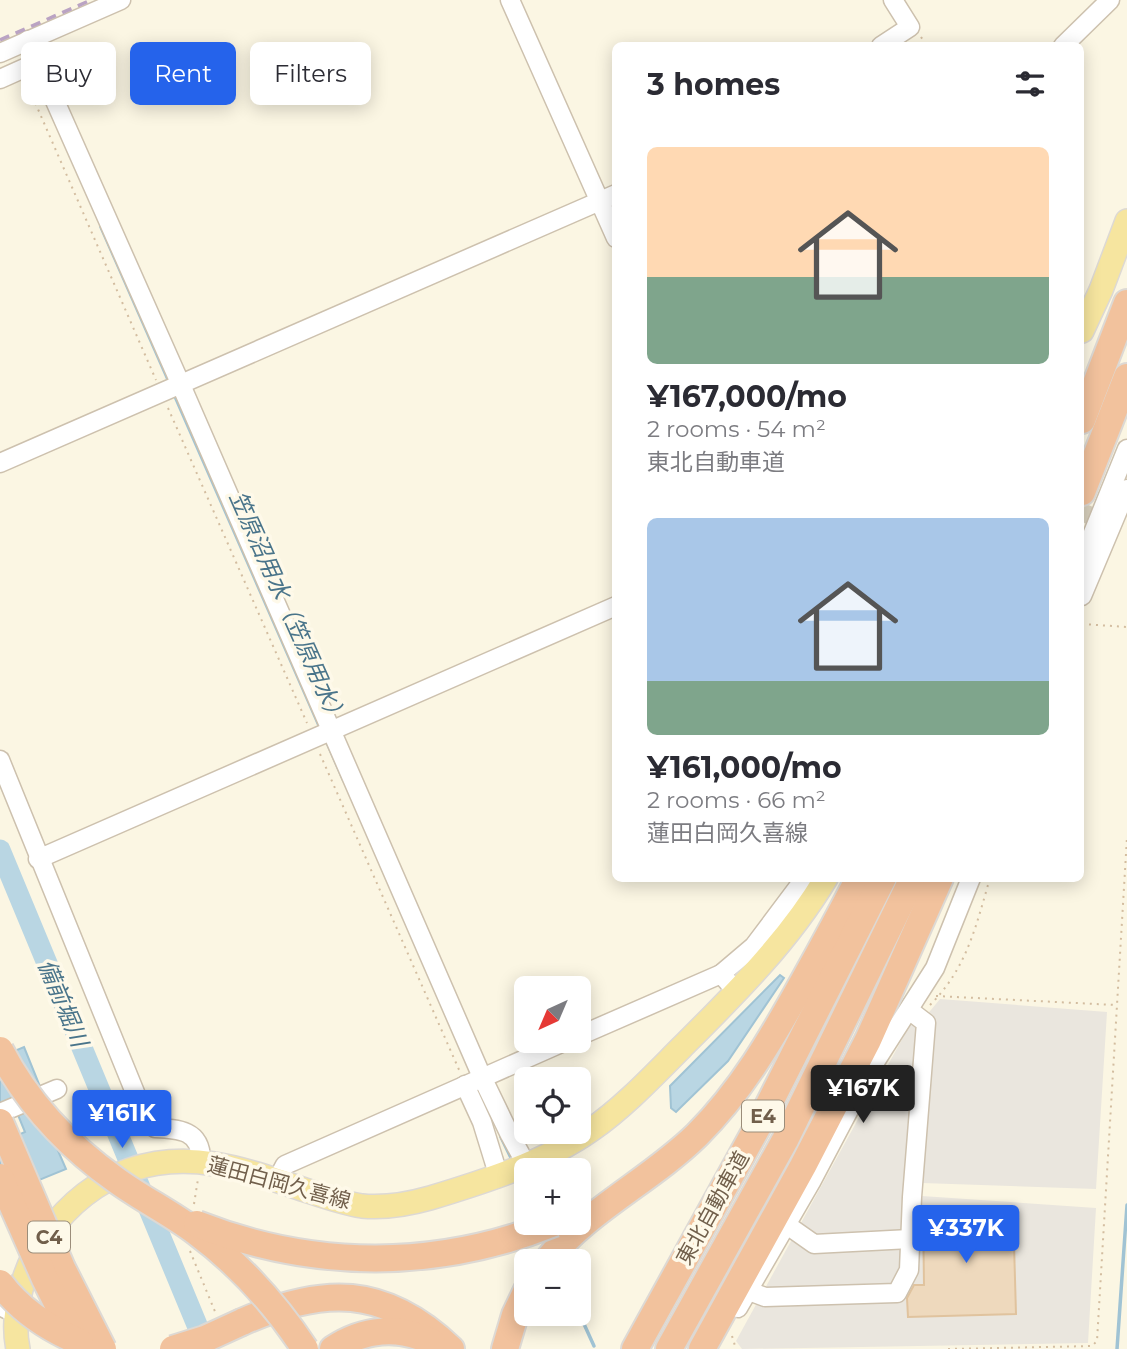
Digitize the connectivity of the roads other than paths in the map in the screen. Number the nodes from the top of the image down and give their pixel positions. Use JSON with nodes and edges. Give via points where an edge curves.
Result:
{"nodes":[{"id":1,"x":121,"y":0,"type":"edge"},
{"id":2,"x":510,"y":0,"type":"edge"},
{"id":3,"x":893,"y":0,"type":"edge"},
{"id":4,"x":1110,"y":0,"type":"edge"},
{"id":5,"x":1091,"y":6,"type":"edge"},
{"id":6,"x":28,"y":40,"type":"joint"},
{"id":7,"x":887,"y":42,"type":"edge"},
{"id":8,"x":1066,"y":42,"type":"edge"},
{"id":9,"x":0,"y":53,"type":"edge"},
{"id":10,"x":21,"y":70,"type":"edge"},
{"id":11,"x":0,"y":79,"type":"edge"},
{"id":12,"x":46,"y":105,"type":"edge"},
{"id":13,"x":608,"y":197,"type":"edge"},
{"id":14,"x":612,"y":218,"type":"edge"},
{"id":15,"x":1127,"y":221,"type":"edge"},
{"id":16,"x":1127,"y":303,"type":"edge"},
{"id":17,"x":1084,"y":327,"type":"edge"},
{"id":18,"x":1127,"y":377,"type":"edge"},
{"id":19,"x":172,"y":389,"type":"junction"},
{"id":20,"x":1084,"y":415,"type":"edge"},
{"id":21,"x":1127,"y":449,"type":"edge"},
{"id":22,"x":0,"y":463,"type":"edge"},
{"id":23,"x":1084,"y":487,"type":"edge"},
{"id":24,"x":1127,"y":489,"type":"edge"},
{"id":25,"x":1084,"y":555,"type":"edge"},
{"id":26,"x":1084,"y":591,"type":"edge"},
{"id":27,"x":612,"y":608,"type":"edge"},
{"id":28,"x":331,"y":731,"type":"junction"},
{"id":29,"x":0,"y":760,"type":"edge"},
{"id":30,"x":38,"y":859,"type":"junction"},
{"id":31,"x":802,"y":882,"type":"edge"},
{"id":32,"x":823,"y":882,"type":"edge"},
{"id":33,"x":857,"y":882,"type":"edge"},
{"id":34,"x":881,"y":882,"type":"edge"},
{"id":35,"x":911,"y":882,"type":"edge"},
{"id":36,"x":938,"y":882,"type":"edge"},
{"id":37,"x":969,"y":882,"type":"edge"},
{"id":38,"x":728,"y":983,"type":"junction"},
{"id":39,"x":916,"y":1011,"type":"junction"},
{"id":40,"x":592,"y":1031,"type":"edge"},
{"id":41,"x":0,"y":1050,"type":"edge"},
{"id":42,"x":536,"y":1054,"type":"edge"},
{"id":43,"x":482,"y":1077,"type":"junction"},
{"id":44,"x":465,"y":1085,"type":"junction"},
{"id":45,"x":57,"y":1089,"type":"dead end"},
{"id":46,"x":0,"y":1113,"type":"edge"},
{"id":47,"x":0,"y":1122,"type":"edge"},
{"id":48,"x":523,"y":1158,"type":"edge"},
{"id":49,"x":540,"y":1158,"type":"edge"},
{"id":50,"x":201,"y":1160,"type":"junction"},
{"id":51,"x":514,"y":1168,"type":"edge"},
{"id":52,"x":498,"y":1174,"type":"junction"},
{"id":53,"x":0,"y":1177,"type":"edge"},
{"id":54,"x":278,"y":1180,"type":"junction"},
{"id":55,"x":591,"y":1211,"type":"edge"},
{"id":56,"x":166,"y":1212,"type":"junction"},
{"id":57,"x":0,"y":1219,"type":"edge"},
{"id":58,"x":787,"y":1225,"type":"junction"},
{"id":59,"x":523,"y":1235,"type":"edge"},
{"id":60,"x":909,"y":1239,"type":"junction"},
{"id":61,"x":0,"y":1283,"type":"edge"},
{"id":62,"x":749,"y":1291,"type":"junction"},
{"id":63,"x":8,"y":1310,"type":"edge"},
{"id":64,"x":514,"y":1318,"type":"edge"},
{"id":65,"x":18,"y":1349,"type":"edge"},
{"id":66,"x":61,"y":1349,"type":"edge"},
{"id":67,"x":80,"y":1349,"type":"edge"},
{"id":68,"x":101,"y":1349,"type":"edge"},
{"id":69,"x":173,"y":1349,"type":"edge"},
{"id":70,"x":305,"y":1349,"type":"edge"},
{"id":71,"x":333,"y":1349,"type":"edge"},
{"id":72,"x":442,"y":1349,"type":"edge"},
{"id":73,"x":451,"y":1349,"type":"edge"},
{"id":74,"x":505,"y":1349,"type":"edge"},
{"id":75,"x":635,"y":1349,"type":"edge"},
{"id":76,"x":669,"y":1349,"type":"edge"},
{"id":77,"x":702,"y":1349,"type":"edge"},
{"id":78,"x":711,"y":1349,"type":"edge"}],
"edges":[{"from":1,"to":6,"type":"street"},
{"from":2,"to":13,"type":"street"},
{"from":3,"to":7,"type":"street","via":[[910,27]]},
{"from":4,"to":5,"type":"street"},
{"from":5,"to":8,"type":"street"},
{"from":6,"to":9,"type":"street"},
{"from":10,"to":11,"type":"street"},
{"from":12,"to":19,"type":"street"},
{"from":13,"to":14,"type":"street"},
{"from":13,"to":19,"type":"street"},
{"from":15,"to":17,"type":"main road"},
{"from":16,"to":20,"type":"highway"},
{"from":18,"to":23,"type":"highway"},
{"from":19,"to":22,"type":"street"},
{"from":19,"to":28,"type":"street"},
{"from":21,"to":25,"type":"street"},
{"from":24,"to":26,"type":"street"},
{"from":27,"to":28,"type":"street"},
{"from":28,"to":30,"type":"street"},
{"from":28,"to":43,"type":"street"},
{"from":29,"to":30,"type":"street"},
{"from":30,"to":50,"type":"street","via":[[145,1117],[155,1128],[179,1129],[192,1136]]},
{"from":31,"to":38,"type":"street"},
{"from":32,"to":38,"type":"main road","name":"蓮田白岡久喜線","via":[[787,935]]},
{"from":33,"to":55,"type":"highway","via":[[737,1091],[675,1155]]},
{"from":34,"to":75,"type":"highway","name":"東北自動車道","number":"E4","via":[[758,1126]]},
{"from":35,"to":76,"type":"highway","name":"東北自動車道","number":"E4","via":[[785,1140]]},
{"from":36,"to":77,"type":"highway","via":[[868,1040]]},
{"from":37,"to":39,"type":"street","via":[[935,968],[930,994]]},
{"from":38,"to":40,"type":"street"},
{"from":38,"to":49,"type":"main road","name":"蓮田白岡久喜線","via":[[636,1093],[591,1130]]},
{"from":39,"to":58,"type":"street","via":[[870,1070]]},
{"from":39,"to":60,"type":"street","via":[[926,1023]]},
{"from":41,"to":56,"type":"highway","bridge":true,"via":[[27,1094],[67,1140],[115,1180]]},
{"from":42,"to":43,"type":"street"},
{"from":43,"to":44,"type":"street"},
{"from":43,"to":48,"type":"street"},
{"from":44,"to":52,"type":"street"},
{"from":44,"to":54,"type":"street","via":[[285,1165]]},
{"from":45,"to":46,"type":"street"},
{"from":47,"to":68,"type":"highway","number":"C4","bridge":true},
{"from":50,"to":54,"type":"main road","name":"蓮田白岡久喜線"},
{"from":50,"to":63,"type":"main road","name":"蓮田白岡久喜線","via":[[153,1163],[106,1180],[80,1198],[37,1247]]},
{"from":51,"to":52,"type":"main road","name":"蓮田白岡久喜線"},
{"from":52,"to":54,"type":"main road","name":"蓮田白岡久喜線","via":[[428,1199],[362,1206]]},
{"from":53,"to":67,"type":"highway","number":"C4","bridge":true},
{"from":56,"to":59,"type":"highway","bridge":true,"via":[[269,1248],[351,1259],[465,1251]]},
{"from":56,"to":70,"type":"highway","bridge":true,"via":[[239,1269]]},
{"from":57,"to":66,"type":"highway","bridge":true},
{"from":58,"to":60,"type":"street","via":[[814,1244]]},
{"from":58,"to":62,"type":"street"},
{"from":60,"to":62,"type":"street","via":[[909,1270],[897,1293],[765,1297]]},
{"from":61,"to":68,"type":"highway","bridge":true,"via":[[44,1324]]},
{"from":62,"to":78,"type":"street"},
{"from":63,"to":65,"type":"main road","name":"蓮田白岡久喜線"},
{"from":64,"to":74,"type":"highway"},
{"from":69,"to":73,"type":"highway","bridge":true,"via":[[299,1301],[324,1297],[355,1298],[398,1310]]},
{"from":71,"to":72,"type":"highway","via":[[349,1338],[388,1331],[418,1336]]}]}
